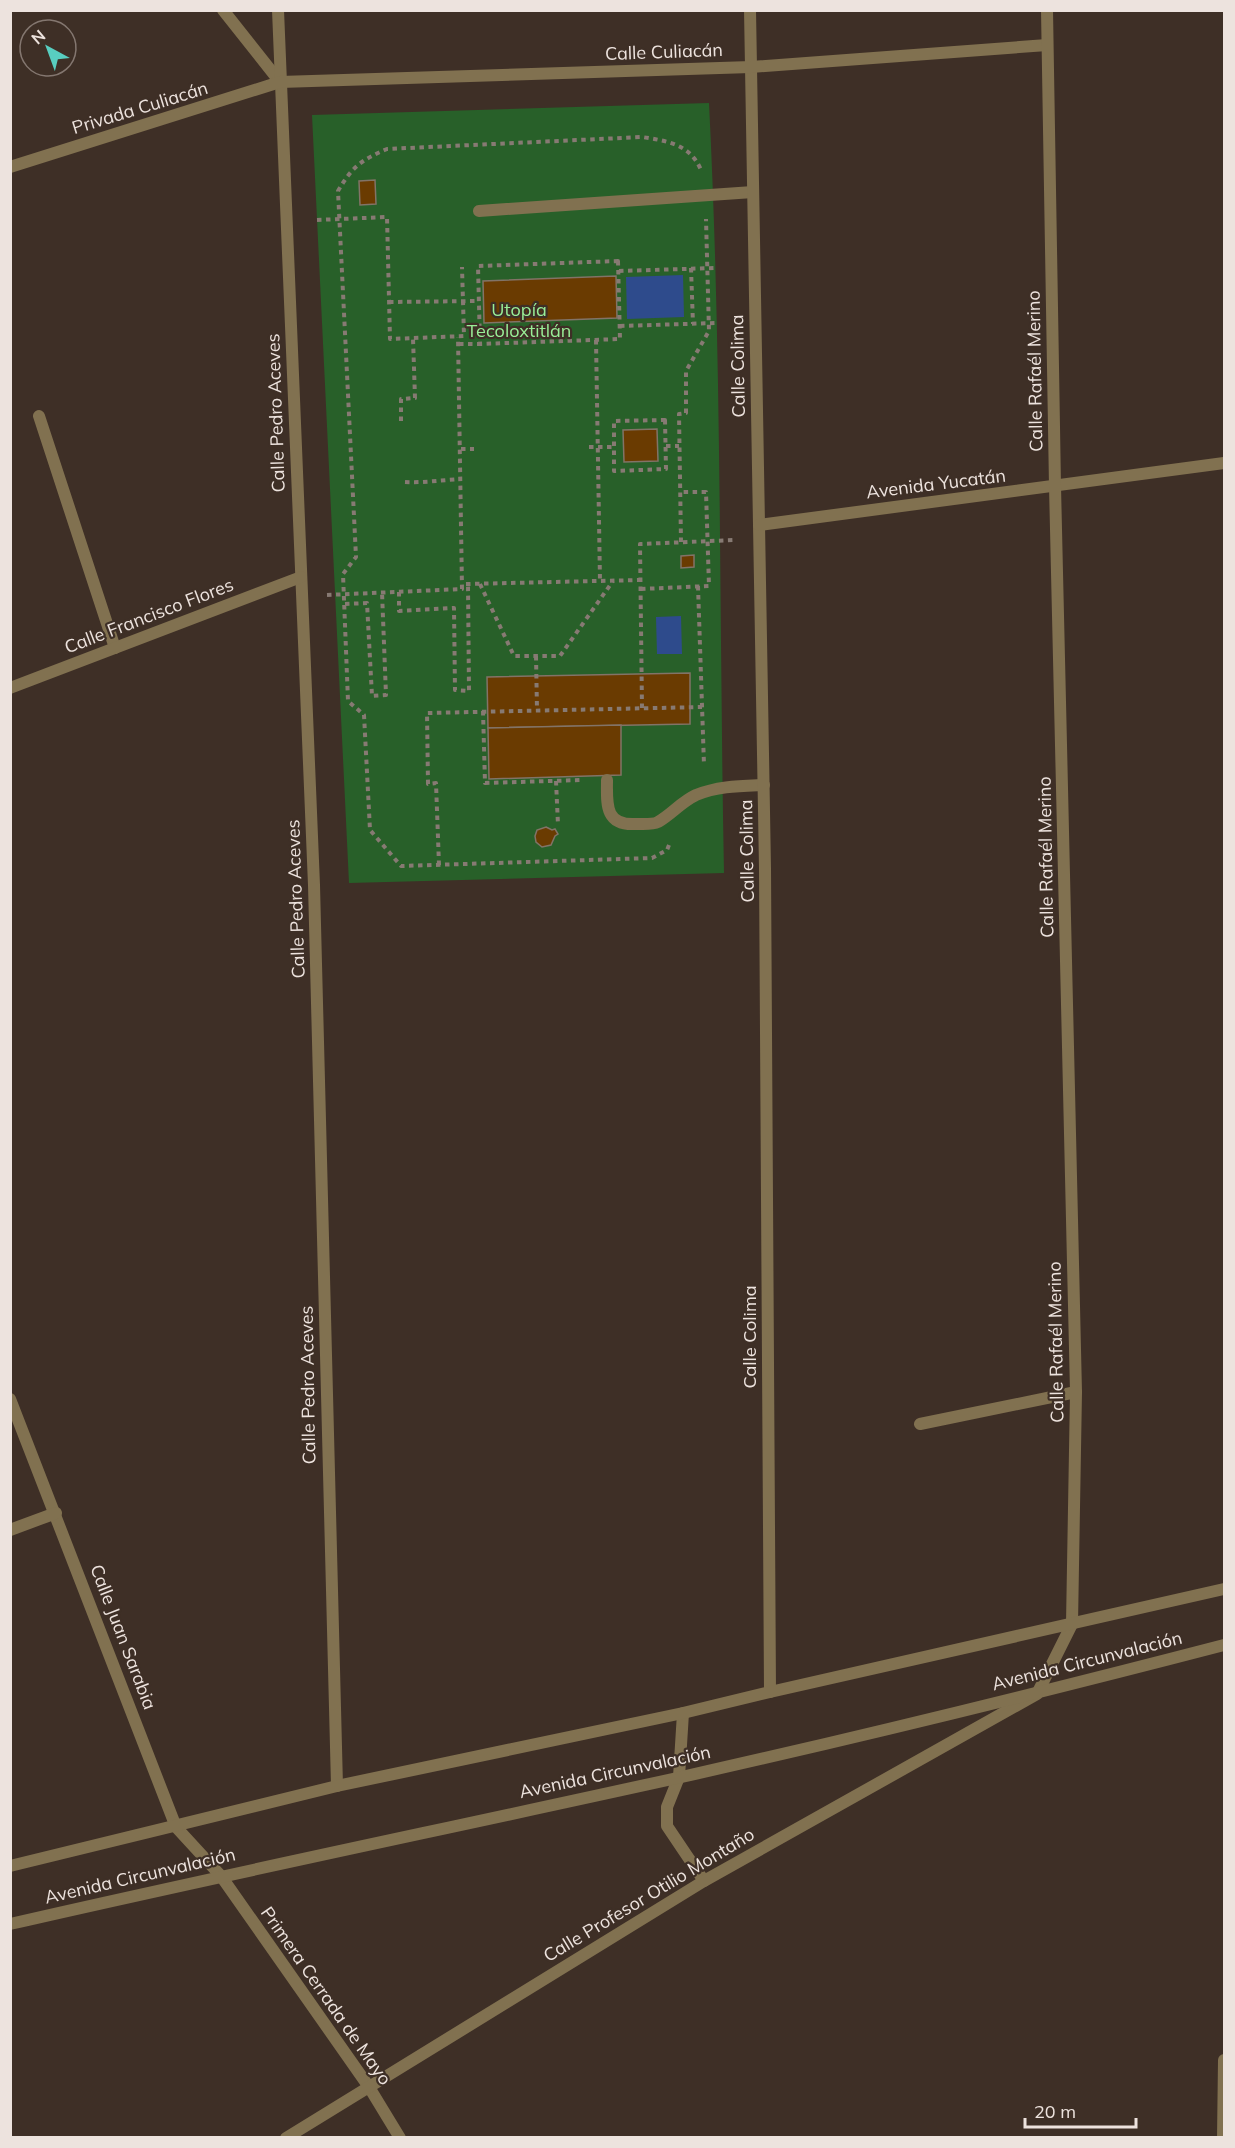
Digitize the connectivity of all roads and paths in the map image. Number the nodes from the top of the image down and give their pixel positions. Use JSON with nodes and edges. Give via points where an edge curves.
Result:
{"nodes":[{"id":1,"x":223,"y":10,"type":"edge"},
{"id":2,"x":278,"y":10,"type":"edge"},
{"id":3,"x":750,"y":10,"type":"edge"},
{"id":4,"x":1047,"y":10,"type":"edge"},
{"id":5,"x":1047,"y":45,"type":"junction"},
{"id":6,"x":751,"y":67,"type":"junction"},
{"id":7,"x":280,"y":82,"type":"junction"},
{"id":8,"x":10,"y":167,"type":"edge"},
{"id":9,"x":753,"y":192,"type":"junction"},
{"id":10,"x":705,"y":195,"type":"junction"},
{"id":11,"x":478,"y":211,"type":"dead end"},
{"id":12,"x":339,"y":219,"type":"junction"},
{"id":13,"x":317,"y":220,"type":"dead end"},
{"id":14,"x":462,"y":267,"type":"dead end"},
{"id":15,"x":691,"y":268,"type":"junction"},
{"id":16,"x":707,"y":268,"type":"junction"},
{"id":17,"x":715,"y":268,"type":"dead end"},
{"id":18,"x":619,"y":271,"type":"junction"},
{"id":19,"x":463,"y":301,"type":"junction"},
{"id":20,"x":479,"y":301,"type":"junction"},
{"id":21,"x":389,"y":302,"type":"junction"},
{"id":22,"x":709,"y":323,"type":"junction"},
{"id":23,"x":716,"y":323,"type":"dead end"},
{"id":24,"x":693,"y":324,"type":"junction"},
{"id":25,"x":620,"y":326,"type":"junction"},
{"id":26,"x":458,"y":337,"type":"junction"},
{"id":27,"x":413,"y":338,"type":"junction"},
{"id":28,"x":596,"y":340,"type":"junction"},
{"id":29,"x":459,"y":344,"type":"junction"},
{"id":30,"x":480,"y":344,"type":"junction"},
{"id":31,"x":39,"y":416,"type":"dead end"},
{"id":32,"x":401,"y":421,"type":"dead end"},
{"id":33,"x":666,"y":446,"type":"junction"},
{"id":34,"x":679,"y":446,"type":"junction"},
{"id":35,"x":589,"y":447,"type":"dead end"},
{"id":36,"x":598,"y":447,"type":"junction"},
{"id":37,"x":614,"y":447,"type":"junction"},
{"id":38,"x":460,"y":449,"type":"junction"},
{"id":39,"x":474,"y":449,"type":"dead end"},
{"id":40,"x":1224,"y":463,"type":"edge"},
{"id":41,"x":461,"y":479,"type":"junction"},
{"id":42,"x":405,"y":482,"type":"dead end"},
{"id":43,"x":1055,"y":486,"type":"junction"},
{"id":44,"x":680,"y":492,"type":"junction"},
{"id":45,"x":759,"y":525,"type":"junction"},
{"id":46,"x":760,"y":539,"type":"junction"},
{"id":47,"x":707,"y":540,"type":"junction"},
{"id":48,"x":681,"y":542,"type":"junction"},
{"id":49,"x":301,"y":577,"type":"junction"},
{"id":50,"x":640,"y":580,"type":"junction"},
{"id":51,"x":600,"y":581,"type":"junction"},
{"id":52,"x":613,"y":581,"type":"junction"},
{"id":53,"x":480,"y":584,"type":"junction"},
{"id":54,"x":465,"y":585,"type":"junction"},
{"id":55,"x":698,"y":586,"type":"junction"},
{"id":56,"x":641,"y":589,"type":"junction"},
{"id":57,"x":382,"y":592,"type":"junction"},
{"id":58,"x":399,"y":592,"type":"junction"},
{"id":59,"x":344,"y":594,"type":"junction"},
{"id":60,"x":302,"y":596,"type":"junction"},
{"id":61,"x":344,"y":604,"type":"junction"},
{"id":62,"x":115,"y":648,"type":"junction"},
{"id":63,"x":536,"y":656,"type":"junction"},
{"id":64,"x":10,"y":688,"type":"edge"},
{"id":65,"x":702,"y":706,"type":"junction"},
{"id":66,"x":642,"y":708,"type":"junction"},
{"id":67,"x":537,"y":710,"type":"junction"},
{"id":68,"x":483,"y":711,"type":"junction"},
{"id":69,"x":607,"y":780,"type":"joint"},
{"id":70,"x":556,"y":781,"type":"junction"},
{"id":71,"x":764,"y":785,"type":"junction"},
{"id":72,"x":696,"y":795,"type":"junction"},
{"id":73,"x":558,"y":825,"type":"dead end"},
{"id":74,"x":672,"y":841,"type":"dead end"},
{"id":75,"x":439,"y":865,"type":"junction"},
{"id":76,"x":1076,"y":1392,"type":"junction"},
{"id":77,"x":10,"y":1399,"type":"edge"},
{"id":78,"x":920,"y":1424,"type":"dead end"},
{"id":79,"x":56,"y":1514,"type":"junction"},
{"id":80,"x":10,"y":1530,"type":"edge"},
{"id":81,"x":1224,"y":1589,"type":"edge"},
{"id":82,"x":1072,"y":1623,"type":"junction"},
{"id":83,"x":1224,"y":1645,"type":"edge"},
{"id":84,"x":770,"y":1692,"type":"junction"},
{"id":85,"x":1037,"y":1694,"type":"junction"},
{"id":86,"x":683,"y":1713,"type":"junction"},
{"id":87,"x":679,"y":1777,"type":"junction"},
{"id":88,"x":336,"y":1786,"type":"junction"},
{"id":89,"x":176,"y":1827,"type":"junction"},
{"id":90,"x":10,"y":1866,"type":"edge"},
{"id":91,"x":221,"y":1876,"type":"junction"},
{"id":92,"x":704,"y":1881,"type":"junction"},
{"id":93,"x":10,"y":1924,"type":"edge"},
{"id":94,"x":1224,"y":2060,"type":"edge"},
{"id":95,"x":369,"y":2087,"type":"junction"},
{"id":96,"x":286,"y":2138,"type":"edge"},
{"id":97,"x":399,"y":2138,"type":"edge"},
{"id":98,"x":1223,"y":2138,"type":"edge"}],
"edges":[{"from":1,"to":7,"type":"street"},
{"from":2,"to":7,"type":"street","name":"Calle Pedro Aceves"},
{"from":3,"to":6,"type":"street","name":"Calle Colima"},
{"from":4,"to":5,"type":"street","name":"Calle Rafaél Merino"},
{"from":5,"to":6,"type":"street","name":"Calle Culiacán"},
{"from":5,"to":43,"type":"street","name":"Calle Rafaél Merino"},
{"from":6,"to":7,"type":"street","name":"Calle Culiacán"},
{"from":6,"to":9,"type":"street","name":"Calle Colima"},
{"from":7,"to":8,"type":"street","name":"Privada Culiacán"},
{"from":7,"to":49,"type":"street","name":"Calle Pedro Aceves"},
{"from":9,"to":10,"type":"street"},
{"from":9,"to":45,"type":"street","name":"Calle Colima"},
{"from":10,"to":11,"type":"street"},
{"from":10,"to":12,"type":"path","via":[[696,158],[665,141],[642,137],[387,149],[348,173],[338,191]]},
{"from":10,"to":16,"type":"path"},
{"from":12,"to":13,"type":"path"},
{"from":12,"to":21,"type":"path","via":[[387,217]]},
{"from":12,"to":59,"type":"path","via":[[356,557],[343,574]]},
{"from":14,"to":19,"type":"path"},
{"from":15,"to":16,"type":"path"},
{"from":15,"to":18,"type":"path"},
{"from":15,"to":24,"type":"path"},
{"from":16,"to":17,"type":"path"},
{"from":16,"to":22,"type":"path"},
{"from":18,"to":20,"type":"path","via":[[618,261],[478,266]]},
{"from":18,"to":25,"type":"path"},
{"from":19,"to":20,"type":"path"},
{"from":19,"to":21,"type":"path"},
{"from":19,"to":26,"type":"path","via":[[464,336]]},
{"from":20,"to":30,"type":"path"},
{"from":21,"to":27,"type":"path","via":[[390,339]]},
{"from":22,"to":23,"type":"path"},
{"from":22,"to":24,"type":"path"},
{"from":22,"to":34,"type":"path","via":[[709,331],[686,371],[686,413],[679,414]]},
{"from":24,"to":25,"type":"path"},
{"from":25,"to":28,"type":"path","via":[[620,339]]},
{"from":26,"to":27,"type":"path"},
{"from":26,"to":29,"type":"path"},
{"from":27,"to":32,"type":"path","via":[[415,398],[401,399]]},
{"from":28,"to":30,"type":"path"},
{"from":28,"to":36,"type":"path"},
{"from":29,"to":30,"type":"path"},
{"from":29,"to":38,"type":"path"},
{"from":31,"to":62,"type":"street"},
{"from":33,"to":34,"type":"path"},
{"from":33,"to":37,"type":"path","via":[[666,470],[614,471]]},
{"from":33,"to":37,"type":"path","via":[[666,420],[614,421]]},
{"from":34,"to":44,"type":"path"},
{"from":35,"to":36,"type":"path"},
{"from":36,"to":37,"type":"path"},
{"from":36,"to":51,"type":"path"},
{"from":38,"to":39,"type":"path"},
{"from":38,"to":41,"type":"path"},
{"from":40,"to":43,"type":"street","name":"Avenida Yucatán"},
{"from":41,"to":42,"type":"path"},
{"from":41,"to":54,"type":"path"},
{"from":43,"to":45,"type":"street","name":"Avenida Yucatán"},
{"from":43,"to":76,"type":"street","name":"Calle Rafaél Merino"},
{"from":44,"to":47,"type":"path","via":[[706,492]]},
{"from":44,"to":48,"type":"path"},
{"from":45,"to":46,"type":"street","name":"Calle Colima"},
{"from":46,"to":47,"type":"path"},
{"from":46,"to":71,"type":"street","name":"Calle Colima"},
{"from":47,"to":48,"type":"path"},
{"from":47,"to":55,"type":"path","via":[[709,586]]},
{"from":48,"to":50,"type":"path","via":[[640,544]]},
{"from":49,"to":60,"type":"street","name":"Calle Pedro Aceves"},
{"from":49,"to":62,"type":"street","name":"Calle Francisco Flores"},
{"from":50,"to":52,"type":"path"},
{"from":50,"to":56,"type":"path"},
{"from":51,"to":52,"type":"path"},
{"from":51,"to":53,"type":"path"},
{"from":52,"to":63,"type":"path","via":[[560,656]]},
{"from":53,"to":54,"type":"path"},
{"from":53,"to":63,"type":"path","via":[[514,656]]},
{"from":54,"to":58,"type":"path","via":[[462,589]]},
{"from":54,"to":58,"type":"path","via":[[469,690],[455,690],[454,608],[399,611]]},
{"from":55,"to":56,"type":"path"},
{"from":55,"to":65,"type":"path"},
{"from":56,"to":66,"type":"path"},
{"from":57,"to":58,"type":"path"},
{"from":57,"to":59,"type":"path"},
{"from":57,"to":61,"type":"path","via":[[386,695],[372,696],[367,603]]},
{"from":59,"to":60,"type":"path"},
{"from":59,"to":61,"type":"path"},
{"from":60,"to":88,"type":"street","name":"Calle Pedro Aceves","via":[[314,885]]},
{"from":61,"to":75,"type":"path","via":[[348,701],[364,715],[370,830],[401,866]]},
{"from":62,"to":64,"type":"street","name":"Calle Francisco Flores"},
{"from":63,"to":67,"type":"path"},
{"from":65,"to":66,"type":"path"},
{"from":65,"to":72,"type":"path","via":[[704,780]]},
{"from":66,"to":67,"type":"path"},
{"from":67,"to":68,"type":"path"},
{"from":68,"to":70,"type":"path","via":[[485,783]]},
{"from":68,"to":75,"type":"path","via":[[427,713],[428,784],[436,783]]},
{"from":69,"to":70,"type":"path"},
{"from":69,"to":72,"type":"street","via":[[607,808],[623,825],[656,823]]},
{"from":70,"to":73,"type":"path"},
{"from":71,"to":72,"type":"street","via":[[723,787]]},
{"from":71,"to":84,"type":"street","name":"Calle Colima"},
{"from":74,"to":75,"type":"path","via":[[652,858]]},
{"from":76,"to":78,"type":"street"},
{"from":76,"to":82,"type":"street","name":"Calle Rafaél Merino"},
{"from":77,"to":79,"type":"street","name":"Calle Juan Sarabia"},
{"from":79,"to":80,"type":"street"},
{"from":79,"to":89,"type":"street","name":"Calle Juan Sarabia"},
{"from":81,"to":82,"type":"street","name":"Avenida Circunvalación"},
{"from":82,"to":84,"type":"street","name":"Avenida Circunvalación"},
{"from":82,"to":85,"type":"street","name":"Calle Rafaél Merino"},
{"from":83,"to":85,"type":"street","name":"Avenida Circunvalación"},
{"from":84,"to":86,"type":"street","name":"Avenida Circunvalación"},
{"from":85,"to":87,"type":"street","name":"Avenida Circunvalación"},
{"from":85,"to":92,"type":"street","name":"Calle Profesor Otilio Montaño"},
{"from":86,"to":87,"type":"street"},
{"from":86,"to":88,"type":"street","name":"Avenida Circunvalación"},
{"from":87,"to":91,"type":"street","name":"Avenida Circunvalación"},
{"from":87,"to":92,"type":"street","via":[[667,1807],[667,1826]]},
{"from":88,"to":89,"type":"street","name":"Avenida Circunvalación"},
{"from":89,"to":90,"type":"street","name":"Avenida Circunvalación"},
{"from":89,"to":91,"type":"street","name":"Calle Juan Sarabia"},
{"from":91,"to":93,"type":"street","name":"Avenida Circunvalación"},
{"from":91,"to":95,"type":"street","name":"Primera Cerrada de Mayo"},
{"from":92,"to":95,"type":"street","name":"Calle Profesor Otilio Montaño"},
{"from":94,"to":98,"type":"street"},
{"from":95,"to":96,"type":"street","name":"Calle Profesor Otilio Montaño"},
{"from":95,"to":97,"type":"street","name":"Primera Cerrada de Mayo"}]}
